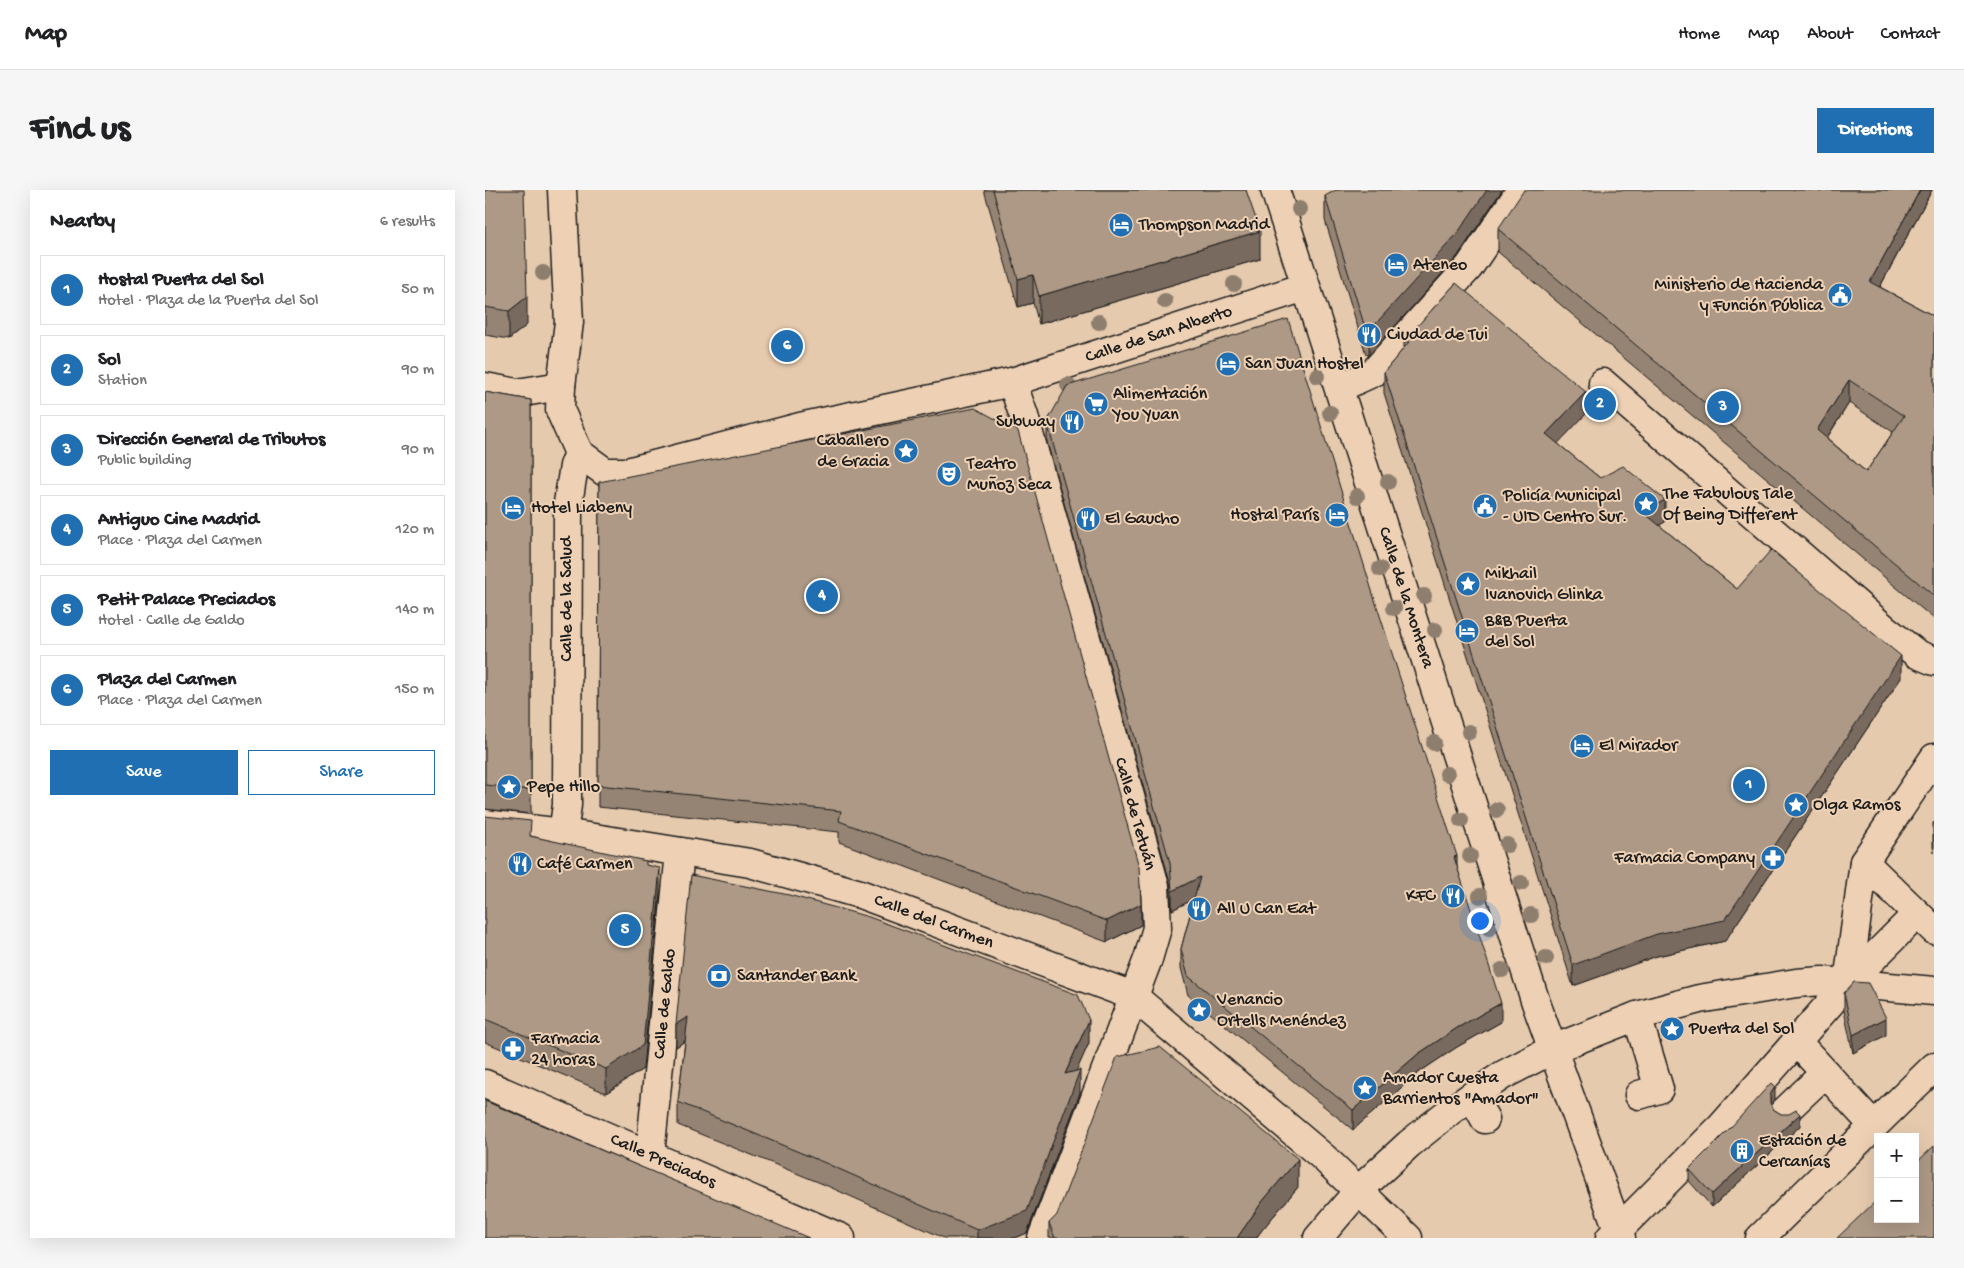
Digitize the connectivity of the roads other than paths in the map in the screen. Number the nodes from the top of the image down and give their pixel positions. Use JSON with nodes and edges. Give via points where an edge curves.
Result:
{"nodes":[{"id":1,"x":562,"y":190,"type":"edge"},
{"id":2,"x":1275,"y":190,"type":"edge"},
{"id":3,"x":1521,"y":190,"type":"edge"},
{"id":4,"x":1305,"y":287,"type":"junction"},
{"id":5,"x":1012,"y":382,"type":"junction"},
{"id":6,"x":1603,"y":383,"type":"dead end"},
{"id":7,"x":561,"y":386,"type":"junction"},
{"id":8,"x":485,"y":387,"type":"edge"},
{"id":9,"x":1339,"y":388,"type":"junction"},
{"id":10,"x":579,"y":453,"type":"junction"},
{"id":11,"x":1934,"y":661,"type":"edge"},
{"id":12,"x":1934,"y":758,"type":"edge"},
{"id":13,"x":485,"y":824,"type":"edge"},
{"id":14,"x":563,"y":833,"type":"junction"},
{"id":15,"x":680,"y":852,"type":"junction"},
{"id":16,"x":1869,"y":854,"type":"junction"},
{"id":17,"x":1926,"y":922,"type":"edge"},
{"id":18,"x":1848,"y":983,"type":"junction"},
{"id":19,"x":1934,"y":991,"type":"edge"},
{"id":20,"x":1133,"y":996,"type":"junction"},
{"id":21,"x":1640,"y":1026,"type":"junction"},
{"id":22,"x":1797,"y":1041,"type":"junction"},
{"id":23,"x":1553,"y":1049,"type":"junction"},
{"id":24,"x":1934,"y":1067,"type":"edge"},
{"id":25,"x":1825,"y":1073,"type":"junction"},
{"id":26,"x":485,"y":1084,"type":"edge"},
{"id":27,"x":1639,"y":1095,"type":"dead end"},
{"id":28,"x":1472,"y":1096,"type":"junction"},
{"id":29,"x":1785,"y":1111,"type":"dead end"},
{"id":30,"x":1485,"y":1119,"type":"dead end"},
{"id":31,"x":1874,"y":1126,"type":"junction"},
{"id":32,"x":650,"y":1155,"type":"junction"},
{"id":33,"x":1359,"y":1190,"type":"junction"},
{"id":34,"x":1616,"y":1235,"type":"edge"},
{"id":35,"x":841,"y":1238,"type":"edge"},
{"id":36,"x":1042,"y":1238,"type":"edge"},
{"id":37,"x":1318,"y":1238,"type":"edge"},
{"id":38,"x":1408,"y":1238,"type":"edge"},
{"id":39,"x":1760,"y":1238,"type":"edge"}],
"edges":[{"from":1,"to":7,"type":"street","via":[[569,322]]},
{"from":2,"to":4,"type":"street","name":"Calle de la Montera"},
{"from":3,"to":9,"type":"street","via":[[1469,267],[1374,372]]},
{"from":4,"to":5,"type":"street","name":"Calle de San Alberto"},
{"from":4,"to":9,"type":"street","name":"Calle de la Montera"},
{"from":5,"to":10,"type":"street","name":"Calle de San Alberto","via":[[800,427],[627,472],[605,472]]},
{"from":5,"to":20,"type":"street","name":"Calle de Tetuán","via":[[1155,886],[1157,928]]},
{"from":6,"to":11,"type":"street","via":[[1885,629],[1917,654]]},
{"from":7,"to":8,"type":"street","via":[[517,393]]},
{"from":7,"to":10,"type":"street","via":[[560,410]]},
{"from":9,"to":23,"type":"street","name":"Calle de la Montera"},
{"from":10,"to":14,"type":"street","name":"Calle de la Salud","via":[[568,502],[567,805]]},
{"from":12,"to":16,"type":"street"},
{"from":13,"to":14,"type":"street","name":"Calle del Carmen"},
{"from":14,"to":15,"type":"street","name":"Calle del Carmen"},
{"from":15,"to":20,"type":"street","name":"Calle del Carmen","via":[[751,864],[860,894]]},
{"from":15,"to":32,"type":"street","name":"Calle de Galdo"},
{"from":16,"to":17,"type":"street"},
{"from":16,"to":18,"type":"street"},
{"from":17,"to":18,"type":"street"},
{"from":18,"to":19,"type":"street"},
{"from":18,"to":21,"type":"street","via":[[1822,980],[1699,999]]},
{"from":18,"to":22,"type":"street"},
{"from":20,"to":33,"type":"street","name":"Calle del Carmen"},
{"from":20,"to":36,"type":"street","name":"Calle de Tetuán"},
{"from":21,"to":23,"type":"street"},
{"from":21,"to":27,"type":"street","via":[[1659,1089]]},
{"from":22,"to":25,"type":"street"},
{"from":22,"to":34,"type":"street","via":[[1721,1127]]},
{"from":23,"to":28,"type":"street","via":[[1503,1075]]},
{"from":23,"to":34,"type":"street","name":"Calle de la Montera"},
{"from":24,"to":31,"type":"street"},
{"from":25,"to":29,"type":"street"},
{"from":25,"to":31,"type":"street"},
{"from":26,"to":32,"type":"street","name":"Calle Preciados"},
{"from":28,"to":30,"type":"street"},
{"from":28,"to":33,"type":"street","via":[[1409,1144]]},
{"from":31,"to":39,"type":"street"},
{"from":32,"to":35,"type":"street","name":"Calle Preciados"},
{"from":33,"to":37,"type":"street"},
{"from":33,"to":38,"type":"street","name":"Calle del Carmen"}]}
